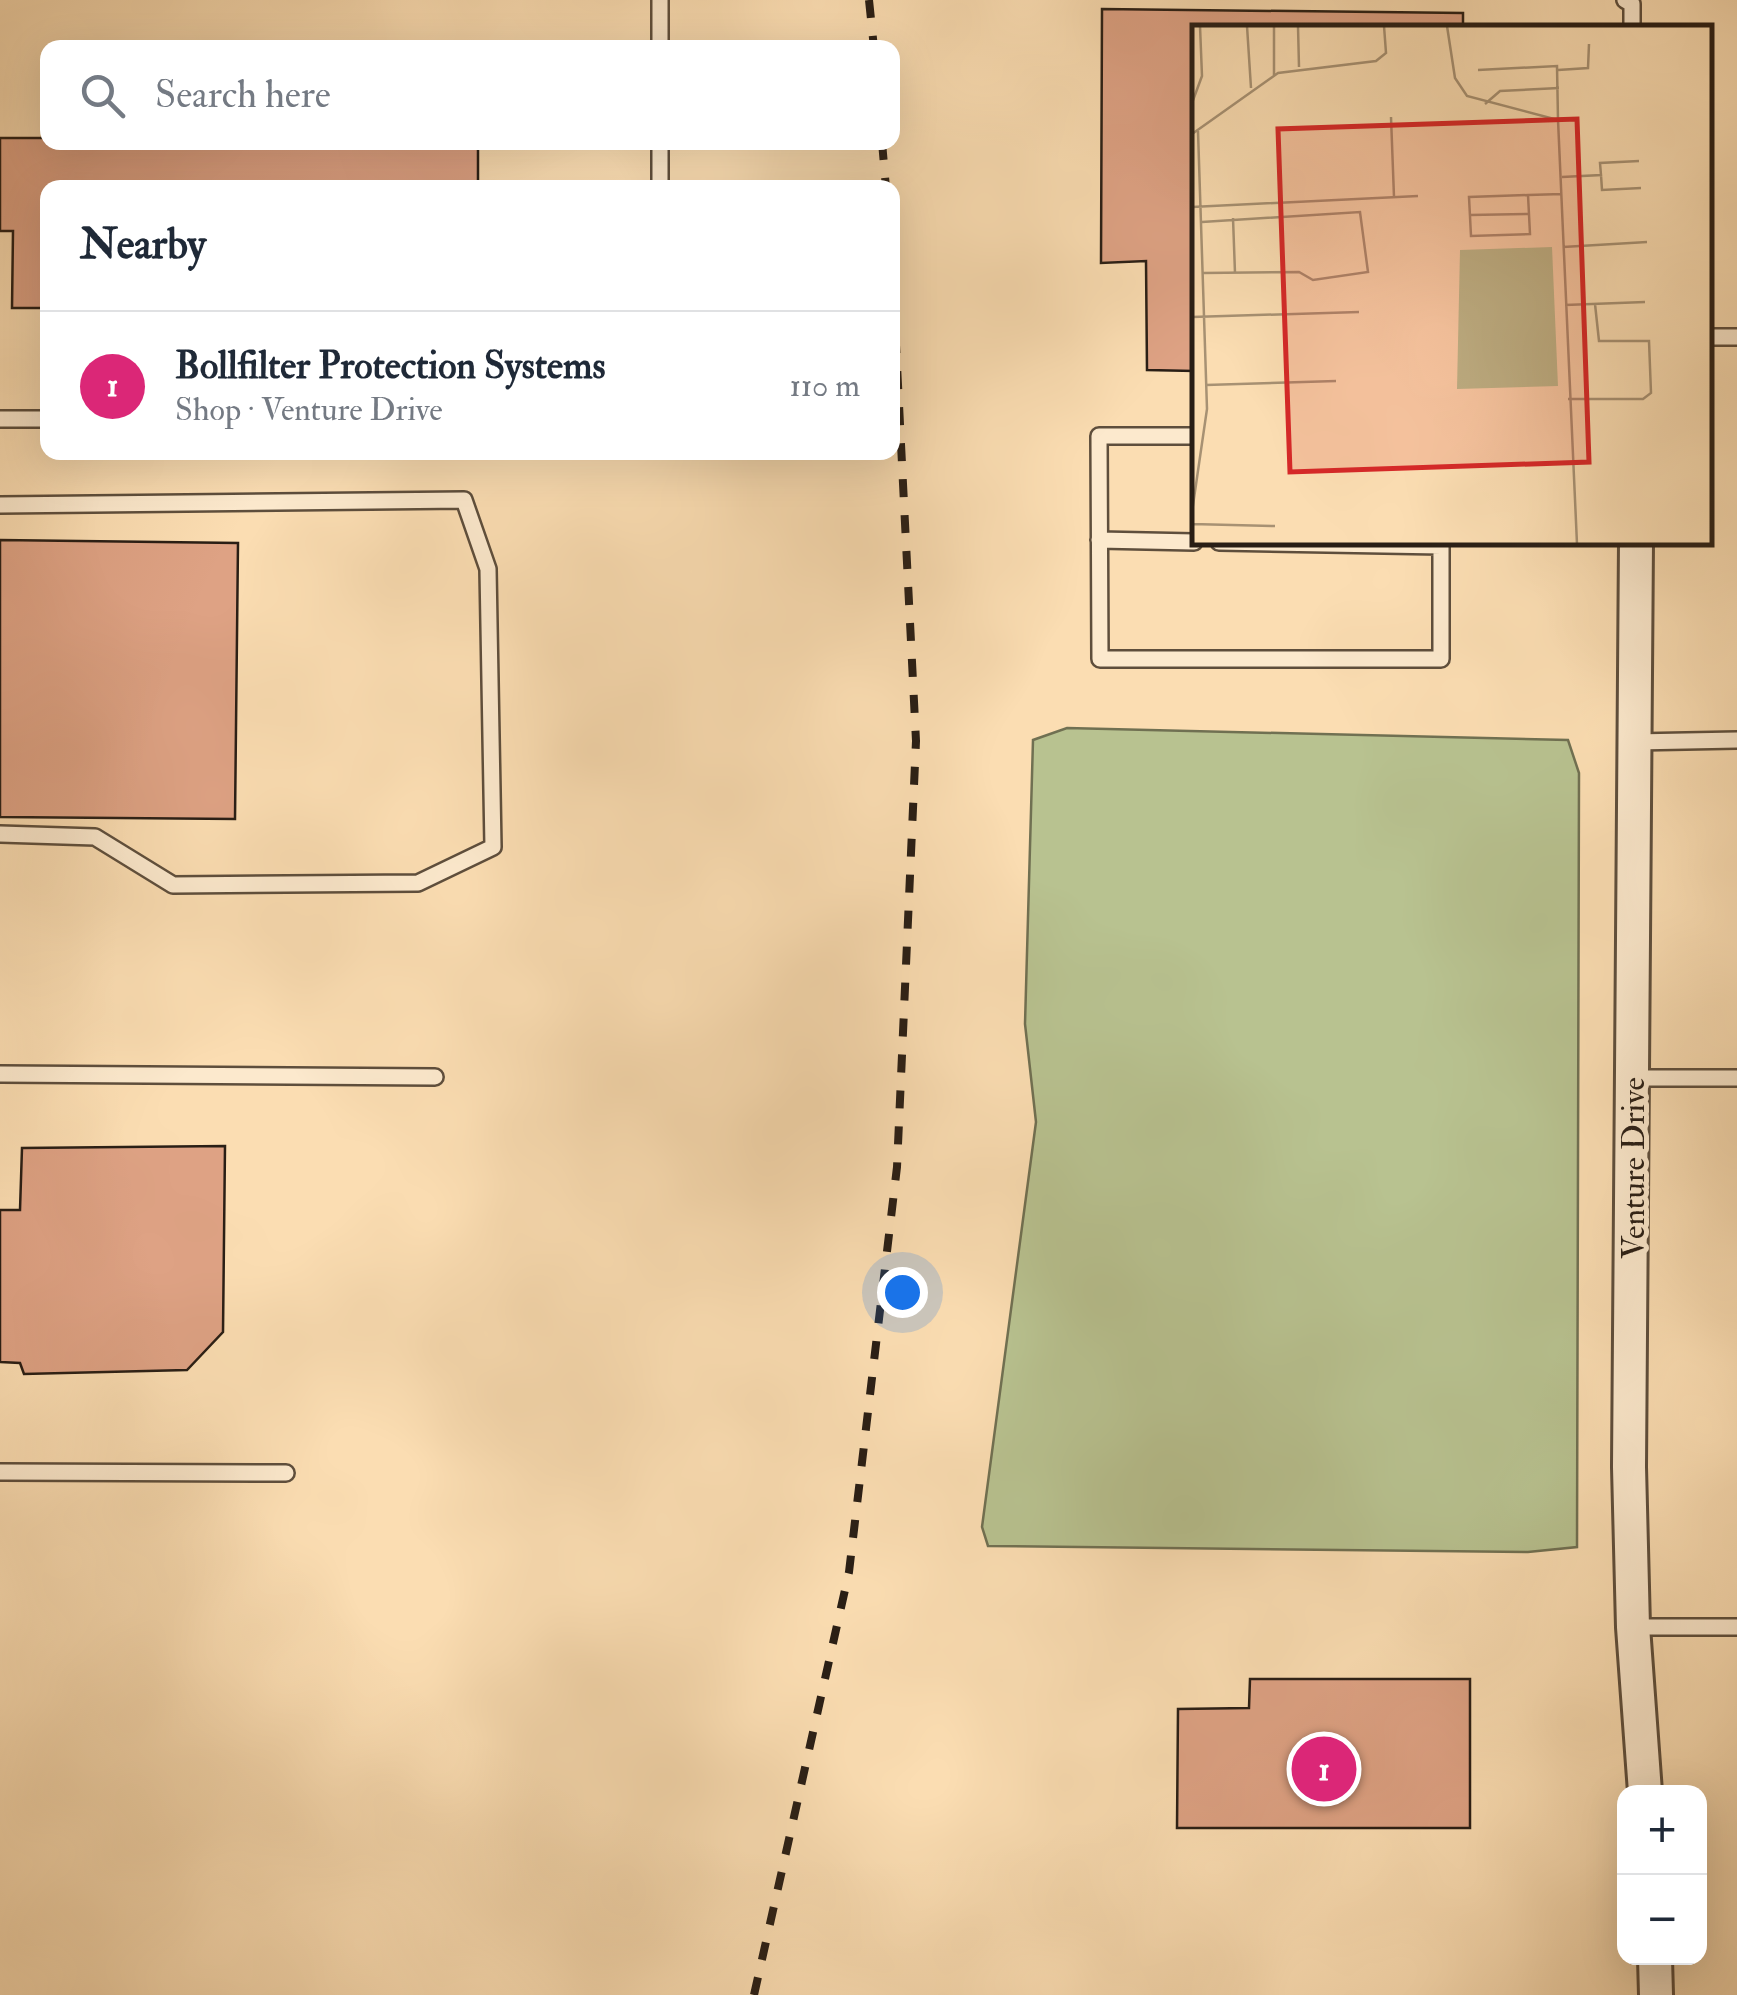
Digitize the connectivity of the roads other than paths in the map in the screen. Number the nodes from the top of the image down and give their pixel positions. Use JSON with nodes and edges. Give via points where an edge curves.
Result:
{"nodes":[{"id":1,"x":660,"y":0,"type":"edge"},
{"id":2,"x":660,"y":40,"type":"edge"},
{"id":3,"x":660,"y":150,"type":"edge"},
{"id":4,"x":660,"y":180,"type":"edge"},
{"id":5,"x":0,"y":419,"type":"edge"},
{"id":6,"x":40,"y":419,"type":"edge"},
{"id":7,"x":1192,"y":436,"type":"edge"},
{"id":8,"x":0,"y":506,"type":"edge"},
{"id":9,"x":1099,"y":540,"type":"junction"},
{"id":10,"x":1192,"y":542,"type":"edge"},
{"id":11,"x":1441,"y":545,"type":"edge"},
{"id":12,"x":1636,"y":545,"type":"edge"},
{"id":13,"x":1737,"y":740,"type":"edge"},
{"id":14,"x":1635,"y":742,"type":"junction"},
{"id":15,"x":0,"y":834,"type":"edge"},
{"id":16,"x":0,"y":1074,"type":"edge"},
{"id":17,"x":435,"y":1077,"type":"dead end"},
{"id":18,"x":1634,"y":1078,"type":"junction"},
{"id":19,"x":1737,"y":1078,"type":"edge"},
{"id":20,"x":0,"y":1472,"type":"edge"},
{"id":21,"x":286,"y":1474,"type":"dead end"},
{"id":22,"x":1633,"y":1627,"type":"junction"},
{"id":23,"x":1737,"y":1627,"type":"edge"},
{"id":24,"x":1644,"y":1785,"type":"edge"},
{"id":25,"x":1655,"y":1965,"type":"edge"},
{"id":26,"x":1656,"y":1995,"type":"edge"}],
"edges":[{"from":1,"to":2,"type":"lane"},
{"from":3,"to":4,"type":"lane"},
{"from":5,"to":6,"type":"lane"},
{"from":7,"to":9,"type":"lane","via":[[1100,436]]},
{"from":8,"to":15,"type":"lane","via":[[464,500],[488,570],[493,847],[418,883],[173,885],[95,837]]},
{"from":9,"to":10,"type":"lane"},
{"from":9,"to":11,"type":"lane","via":[[1100,659],[1441,659]]},
{"from":12,"to":14,"type":"street","name":"Venture Drive"},
{"from":13,"to":14,"type":"lane"},
{"from":14,"to":18,"type":"street","name":"Venture Drive"},
{"from":16,"to":17,"type":"lane"},
{"from":18,"to":19,"type":"lane"},
{"from":18,"to":22,"type":"street","name":"Venture Drive"},
{"from":20,"to":21,"type":"lane"},
{"from":22,"to":23,"type":"lane"},
{"from":22,"to":24,"type":"street","name":"Venture Drive"},
{"from":25,"to":26,"type":"street"}]}
